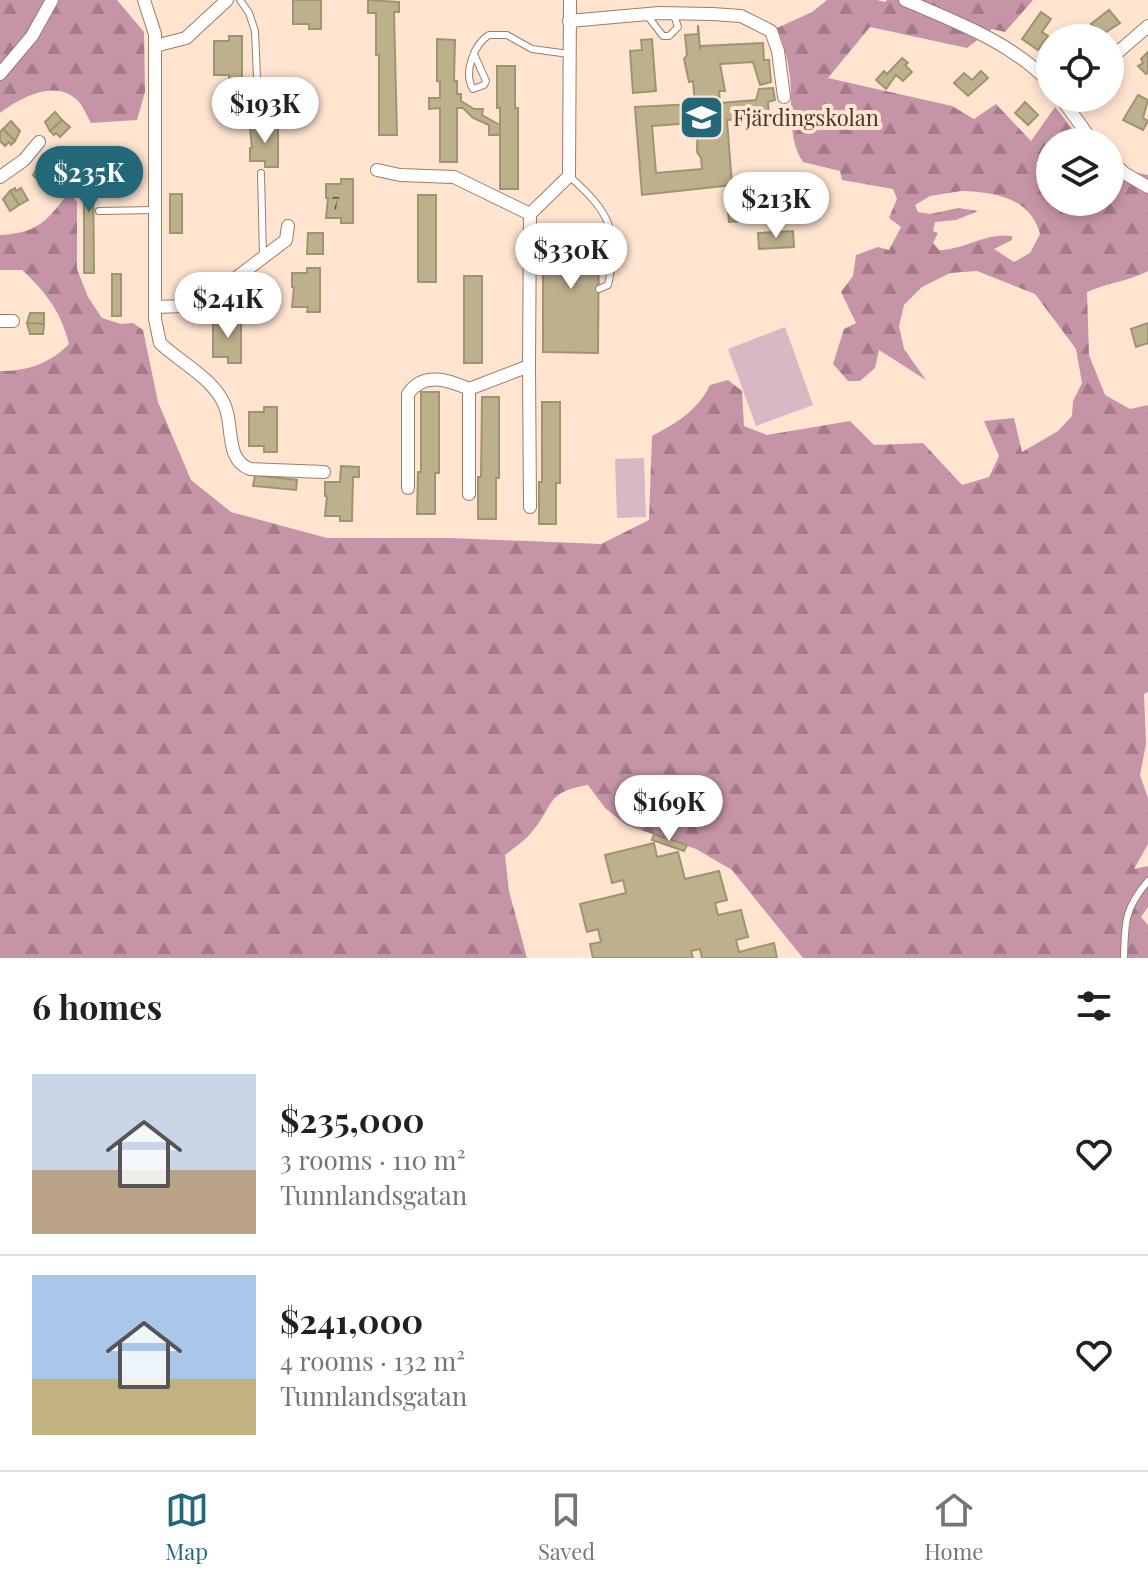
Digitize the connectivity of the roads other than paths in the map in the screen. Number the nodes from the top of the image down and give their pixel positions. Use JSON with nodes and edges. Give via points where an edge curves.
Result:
{"nodes":[{"id":1,"x":52,"y":0,"type":"edge"},
{"id":2,"x":144,"y":0,"type":"edge"},
{"id":3,"x":227,"y":0,"type":"edge"},
{"id":4,"x":240,"y":0,"type":"edge"},
{"id":5,"x":570,"y":0,"type":"edge"},
{"id":6,"x":905,"y":0,"type":"edge"},
{"id":7,"x":673,"y":13,"type":"junction"},
{"id":8,"x":646,"y":14,"type":"junction"},
{"id":9,"x":569,"y":21,"type":"junction"},
{"id":10,"x":1148,"y":26,"type":"edge"},
{"id":11,"x":155,"y":46,"type":"junction"},
{"id":12,"x":1124,"y":47,"type":"edge"},
{"id":13,"x":474,"y":54,"type":"junction"},
{"id":14,"x":569,"y":54,"type":"junction"},
{"id":15,"x":1036,"y":71,"type":"edge"},
{"id":16,"x":0,"y":74,"type":"edge"},
{"id":17,"x":784,"y":97,"type":"dead end"},
{"id":18,"x":286,"y":120,"type":"dead end"},
{"id":19,"x":39,"y":142,"type":"dead end"},
{"id":20,"x":377,"y":170,"type":"dead end"},
{"id":21,"x":261,"y":173,"type":"dead end"},
{"id":22,"x":1124,"y":173,"type":"edge"},
{"id":23,"x":569,"y":176,"type":"junction"},
{"id":24,"x":0,"y":177,"type":"edge"},
{"id":25,"x":1148,"y":187,"type":"edge"},
{"id":26,"x":156,"y":210,"type":"junction"},
{"id":27,"x":99,"y":211,"type":"dead end"},
{"id":28,"x":530,"y":214,"type":"junction"},
{"id":29,"x":288,"y":226,"type":"dead end"},
{"id":30,"x":263,"y":257,"type":"junction"},
{"id":31,"x":599,"y":289,"type":"dead end"},
{"id":32,"x":155,"y":307,"type":"junction"},
{"id":33,"x":529,"y":366,"type":"junction"},
{"id":34,"x":469,"y":389,"type":"junction"},
{"id":35,"x":324,"y":472,"type":"dead end"},
{"id":36,"x":408,"y":488,"type":"dead end"},
{"id":37,"x":469,"y":494,"type":"dead end"},
{"id":38,"x":530,"y":507,"type":"dead end"},
{"id":39,"x":1148,"y":881,"type":"edge"},
{"id":40,"x":1124,"y":958,"type":"edge"}],
"edges":[{"from":1,"to":16,"type":"street","via":[[32,36]]},
{"from":2,"to":11,"type":"street"},
{"from":3,"to":11,"type":"street","via":[[186,38]]},
{"from":4,"to":18,"type":"lane","via":[[255,31],[257,78]]},
{"from":5,"to":9,"type":"street"},
{"from":6,"to":15,"type":"street","via":[[982,33]]},
{"from":7,"to":8,"type":"street"},
{"from":7,"to":8,"type":"lane","via":[[678,27],[669,36],[663,36]]},
{"from":7,"to":17,"type":"street","via":[[741,16],[771,31]]},
{"from":8,"to":9,"type":"street"},
{"from":9,"to":14,"type":"street"},
{"from":10,"to":12,"type":"street"},
{"from":11,"to":26,"type":"street"},
{"from":13,"to":13,"type":"lane","via":[[469,84],[477,89],[486,81]]},
{"from":13,"to":14,"type":"lane","via":[[482,39],[498,33],[532,49]]},
{"from":14,"to":23,"type":"street"},
{"from":19,"to":24,"type":"street"},
{"from":20,"to":28,"type":"street","via":[[454,177]]},
{"from":21,"to":30,"type":"lane"},
{"from":22,"to":25,"type":"street"},
{"from":23,"to":28,"type":"street"},
{"from":23,"to":31,"type":"lane","via":[[591,195],[611,224],[613,262],[608,285]]},
{"from":26,"to":27,"type":"lane"},
{"from":26,"to":32,"type":"street"},
{"from":28,"to":33,"type":"street"},
{"from":29,"to":30,"type":"street","via":[[286,240]]},
{"from":30,"to":32,"type":"street","via":[[207,300]]},
{"from":32,"to":35,"type":"street","via":[[160,343],[205,379],[226,407],[234,454],[243,466]]},
{"from":33,"to":34,"type":"street"},
{"from":33,"to":38,"type":"street"},
{"from":34,"to":36,"type":"street","via":[[445,379],[421,382],[408,394]]},
{"from":34,"to":37,"type":"street"},
{"from":39,"to":40,"type":"lane","via":[[1125,918]]}]}
